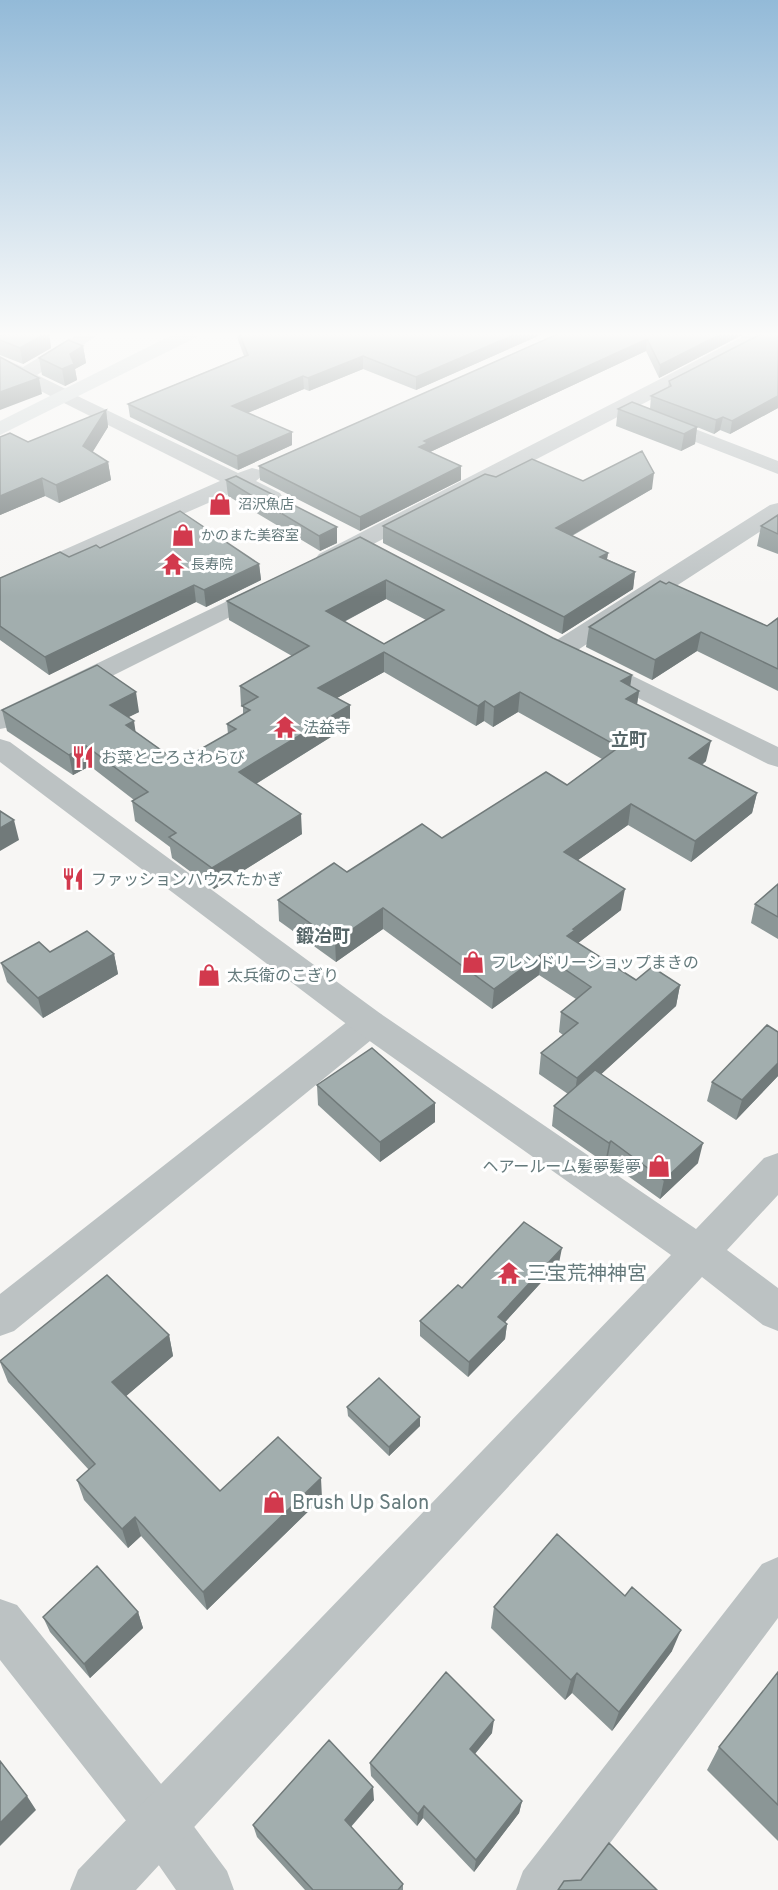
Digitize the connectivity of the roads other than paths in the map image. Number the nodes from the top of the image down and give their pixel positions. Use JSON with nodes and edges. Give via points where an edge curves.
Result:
{"nodes":[{"id":1,"x":16,"y":421,"type":"edge"},
{"id":2,"x":117,"y":421,"type":"edge"},
{"id":3,"x":598,"y":421,"type":"edge"},
{"id":4,"x":659,"y":421,"type":"edge"},
{"id":5,"x":0,"y":429,"type":"edge"},
{"id":6,"x":272,"y":466,"type":"edge"},
{"id":7,"x":778,"y":468,"type":"edge"},
{"id":8,"x":239,"y":481,"type":"junction"},
{"id":9,"x":289,"y":507,"type":"edge"},
{"id":10,"x":778,"y":510,"type":"edge"},
{"id":11,"x":329,"y":528,"type":"edge"},
{"id":12,"x":370,"y":549,"type":"junction"},
{"id":13,"x":306,"y":570,"type":"edge"},
{"id":14,"x":285,"y":580,"type":"edge"},
{"id":15,"x":0,"y":587,"type":"edge"},
{"id":16,"x":0,"y":721,"type":"edge"},
{"id":17,"x":0,"y":748,"type":"edge"},
{"id":18,"x":778,"y":758,"type":"edge"},
{"id":19,"x":369,"y":1023,"type":"junction"},
{"id":20,"x":778,"y":1169,"type":"edge"},
{"id":21,"x":700,"y":1253,"type":"junction"},
{"id":22,"x":778,"y":1312,"type":"edge"},
{"id":23,"x":0,"y":1318,"type":"edge"},
{"id":24,"x":778,"y":1580,"type":"edge"},
{"id":25,"x":0,"y":1622,"type":"edge"},
{"id":26,"x":160,"y":1823,"type":"junction"},
{"id":27,"x":98,"y":1890,"type":"edge"},
{"id":28,"x":208,"y":1890,"type":"edge"},
{"id":29,"x":542,"y":1890,"type":"edge"}],
"edges":[{"from":1,"to":5,"type":"main road"},
{"from":2,"to":8,"type":"street"},
{"from":3,"to":12,"type":"street"},
{"from":4,"to":7,"type":"street"},
{"from":6,"to":8,"type":"street"},
{"from":8,"to":9,"type":"street"},
{"from":8,"to":15,"type":"street"},
{"from":10,"to":18,"type":"street","via":[[551,643]]},
{"from":11,"to":12,"type":"street"},
{"from":12,"to":13,"type":"street"},
{"from":14,"to":16,"type":"street"},
{"from":17,"to":19,"type":"street"},
{"from":19,"to":21,"type":"street"},
{"from":19,"to":23,"type":"street"},
{"from":20,"to":21,"type":"street"},
{"from":21,"to":22,"type":"street"},
{"from":21,"to":26,"type":"street"},
{"from":24,"to":29,"type":"street"},
{"from":25,"to":26,"type":"street"},
{"from":26,"to":27,"type":"street"},
{"from":26,"to":28,"type":"street"}]}
